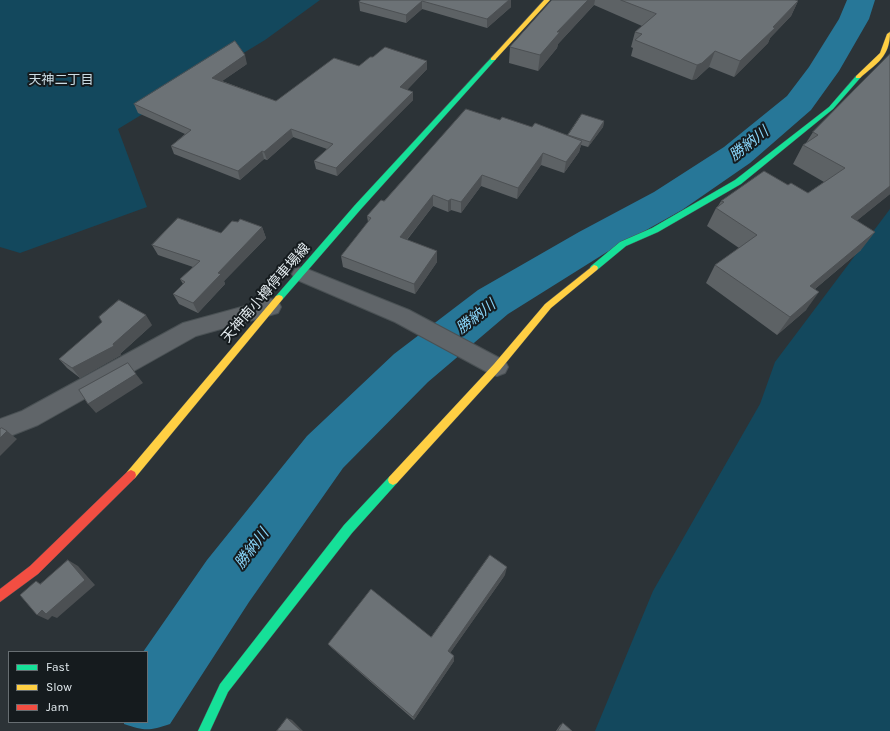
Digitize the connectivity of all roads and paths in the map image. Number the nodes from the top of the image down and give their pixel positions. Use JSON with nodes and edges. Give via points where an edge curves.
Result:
{"nodes":[{"id":1,"x":547,"y":0,"type":"edge"},
{"id":2,"x":890,"y":34,"type":"edge"},
{"id":3,"x":302,"y":274,"type":"junction"},
{"id":4,"x":271,"y":307,"type":"junction"},
{"id":5,"x":496,"y":367,"type":"junction"},
{"id":6,"x":0,"y":430,"type":"edge"},
{"id":7,"x":0,"y":596,"type":"edge"},
{"id":8,"x":204,"y":731,"type":"edge"}],
"edges":[{"from":1,"to":3,"type":"street","name":"天神南小樽停車場線","via":[[358,207]]},
{"from":2,"to":5,"type":"street","via":[[883,54],[831,108],[738,182],[655,230],[623,244],[548,306]]},
{"from":3,"to":4,"type":"street","name":"天神南小樽停車場線"},
{"from":3,"to":5,"type":"street","via":[[402,316]]},
{"from":4,"to":6,"type":"street","via":[[190,329],[30,418]]},
{"from":4,"to":7,"type":"street","name":"天神南小樽停車場線","via":[[136,470],[34,570]]},
{"from":5,"to":8,"type":"street","via":[[348,529],[224,688]]}]}
